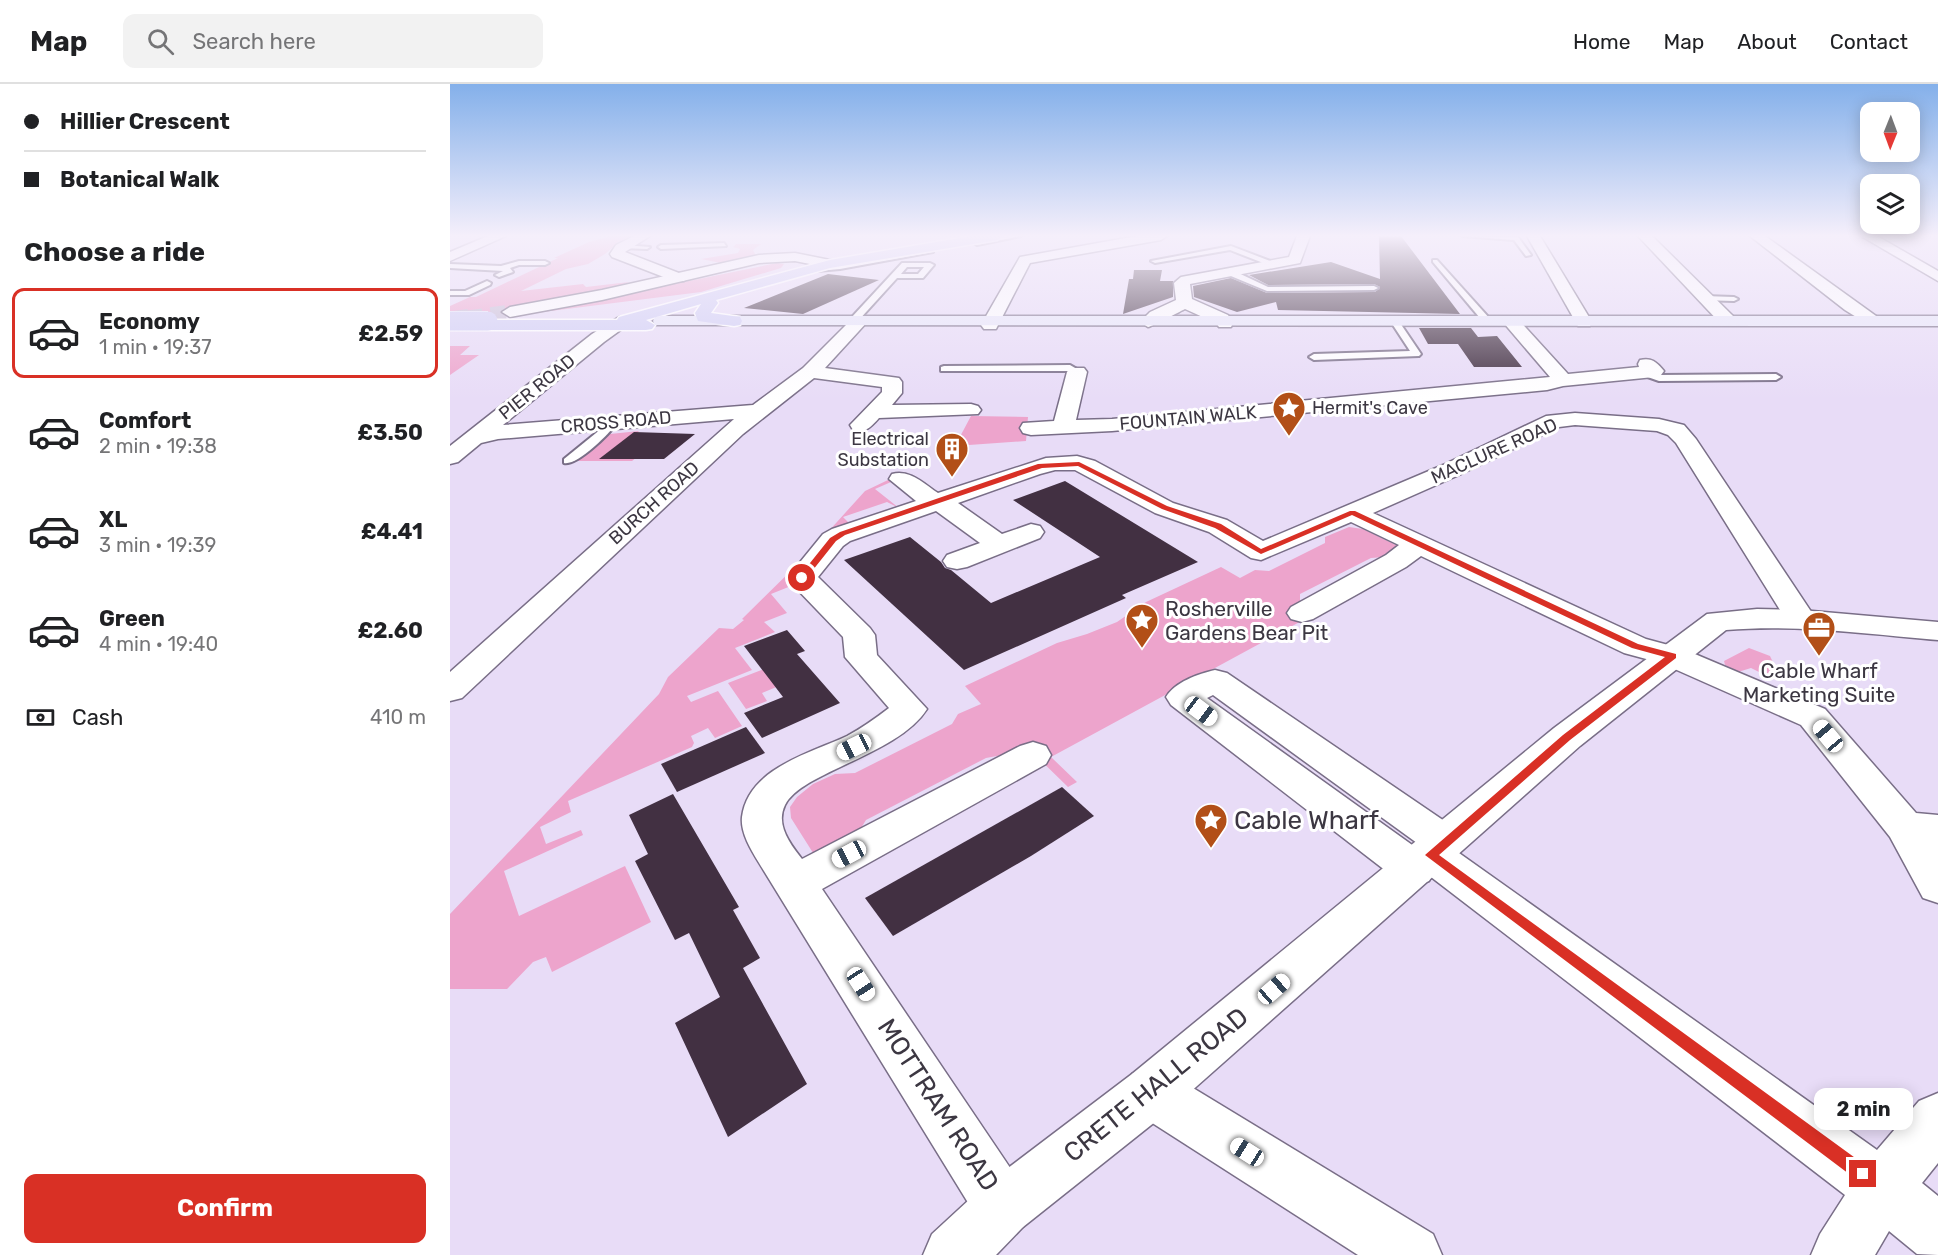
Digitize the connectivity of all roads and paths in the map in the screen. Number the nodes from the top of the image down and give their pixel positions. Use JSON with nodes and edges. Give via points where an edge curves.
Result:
{"nodes":[{"id":1,"x":469,"y":291,"type":"edge"},
{"id":2,"x":622,"y":291,"type":"edge"},
{"id":3,"x":733,"y":291,"type":"edge"},
{"id":4,"x":734,"y":291,"type":"edge"},
{"id":5,"x":883,"y":291,"type":"edge"},
{"id":6,"x":1009,"y":291,"type":"edge"},
{"id":7,"x":1184,"y":291,"type":"edge"},
{"id":8,"x":1461,"y":291,"type":"edge"},
{"id":9,"x":1565,"y":291,"type":"edge"},
{"id":10,"x":1697,"y":291,"type":"edge"},
{"id":11,"x":1829,"y":291,"type":"edge"},
{"id":12,"x":450,"y":293,"type":"edge"},
{"id":13,"x":1704,"y":298,"type":"junction"},
{"id":14,"x":1734,"y":299,"type":"dead end"},
{"id":15,"x":1184,"y":301,"type":"junction"},
{"id":16,"x":710,"y":303,"type":"junction"},
{"id":17,"x":510,"y":312,"type":"tunnel mouth"},
{"id":18,"x":734,"y":321,"type":"junction"},
{"id":19,"x":1728,"y":321,"type":"junction"},
{"id":20,"x":1875,"y":321,"type":"junction"},
{"id":21,"x":1938,"y":321,"type":"edge"},
{"id":22,"x":857,"y":322,"type":"junction"},
{"id":23,"x":991,"y":322,"type":"junction"},
{"id":24,"x":1148,"y":322,"type":"junction"},
{"id":25,"x":1395,"y":322,"type":"junction"},
{"id":26,"x":1488,"y":322,"type":"junction"},
{"id":27,"x":1511,"y":322,"type":"junction"},
{"id":28,"x":1584,"y":322,"type":"junction"},
{"id":29,"x":529,"y":323,"type":"junction"},
{"id":30,"x":1225,"y":323,"type":"junction"},
{"id":31,"x":451,"y":324,"type":"edge"},
{"id":32,"x":636,"y":324,"type":"junction"},
{"id":33,"x":1314,"y":357,"type":"dead end"},
{"id":34,"x":1646,"y":368,"type":"joint"},
{"id":35,"x":944,"y":369,"type":"dead end"},
{"id":36,"x":810,"y":372,"type":"junction"},
{"id":37,"x":1077,"y":372,"type":"joint"},
{"id":38,"x":1776,"y":377,"type":"dead end"},
{"id":39,"x":1563,"y":380,"type":"junction"},
{"id":40,"x":971,"y":410,"type":"dead end"},
{"id":41,"x":758,"y":411,"type":"junction"},
{"id":42,"x":612,"y":423,"type":"junction"},
{"id":43,"x":1063,"y":427,"type":"junction"},
{"id":44,"x":1031,"y":428,"type":"dead end"},
{"id":45,"x":474,"y":438,"type":"junction"},
{"id":46,"x":450,"y":457,"type":"edge"},
{"id":47,"x":568,"y":461,"type":"dead end"},
{"id":48,"x":901,"y":479,"type":"dead end"},
{"id":49,"x":936,"y":501,"type":"junction"},
{"id":50,"x":1352,"y":513,"type":"junction"},
{"id":51,"x":1031,"y":532,"type":"dead end"},
{"id":52,"x":999,"y":544,"type":"junction"},
{"id":53,"x":1421,"y":545,"type":"junction"},
{"id":54,"x":957,"y":561,"type":"dead end"},
{"id":55,"x":1302,"y":613,"type":"dead end"},
{"id":56,"x":1801,"y":620,"type":"junction"},
{"id":57,"x":1938,"y":631,"type":"edge"},
{"id":58,"x":1672,"y":656,"type":"junction"},
{"id":59,"x":450,"y":690,"type":"edge"},
{"id":60,"x":1032,"y":755,"type":"dead end"},
{"id":61,"x":1921,"y":829,"type":"edge"},
{"id":62,"x":1430,"y":855,"type":"junction"},
{"id":63,"x":795,"y":883,"type":"junction"},
{"id":64,"x":1938,"y":886,"type":"edge"},
{"id":65,"x":1151,"y":1092,"type":"junction"},
{"id":66,"x":1938,"y":1120,"type":"edge"},
{"id":67,"x":1882,"y":1188,"type":"junction"},
{"id":68,"x":1004,"y":1207,"type":"junction"},
{"id":69,"x":1938,"y":1233,"type":"edge"},
{"id":70,"x":953,"y":1255,"type":"edge"},
{"id":71,"x":1412,"y":1255,"type":"edge"},
{"id":72,"x":1841,"y":1255,"type":"edge"}],
"edges":[{"from":1,"to":12,"type":"lane"},
{"from":2,"to":17,"type":"street"},
{"from":3,"to":32,"type":"main road"},
{"from":4,"to":16,"type":"main road"},
{"from":5,"to":22,"type":"lane"},
{"from":6,"to":23,"type":"street"},
{"from":7,"to":15,"type":"street"},
{"from":8,"to":26,"type":"lane"},
{"from":9,"to":28,"type":"street"},
{"from":10,"to":13,"type":"street"},
{"from":11,"to":20,"type":"street"},
{"from":13,"to":14,"type":"lane"},
{"from":13,"to":19,"type":"street"},
{"from":15,"to":24,"type":"street"},
{"from":15,"to":30,"type":"street"},
{"from":16,"to":18,"type":"main road","via":[[704,317]]},
{"from":16,"to":32,"type":"main road"},
{"from":18,"to":22,"type":"main road"},
{"from":18,"to":32,"type":"main road"},
{"from":19,"to":20,"type":"main road"},
{"from":19,"to":28,"type":"main road"},
{"from":20,"to":21,"type":"main road"},
{"from":22,"to":23,"type":"main road"},
{"from":22,"to":32,"type":"main road"},
{"from":22,"to":36,"type":"street","name":"BURCH ROAD"},
{"from":23,"to":24,"type":"main road"},
{"from":24,"to":30,"type":"main road"},
{"from":25,"to":26,"type":"main road"},
{"from":25,"to":30,"type":"main road"},
{"from":25,"to":33,"type":"lane","via":[[1416,354]]},
{"from":26,"to":27,"type":"main road"},
{"from":27,"to":28,"type":"main road"},
{"from":27,"to":39,"type":"street"},
{"from":29,"to":31,"type":"main road"},
{"from":29,"to":31,"type":"main road","bridge":true},
{"from":29,"to":32,"type":"main road"},
{"from":32,"to":45,"type":"street","name":"PIER ROAD","via":[[593,342]]},
{"from":34,"to":38,"type":"lane","via":[[1659,378]]},
{"from":34,"to":39,"type":"street","name":"FOUNTAIN WALK"},
{"from":35,"to":37,"type":"lane","via":[[1063,368]]},
{"from":36,"to":40,"type":"street","via":[[892,382],[892,393],[869,418]]},
{"from":36,"to":41,"type":"street","name":"BURCH ROAD"},
{"from":37,"to":43,"type":"street"},
{"from":39,"to":43,"type":"street","name":"FOUNTAIN WALK"},
{"from":41,"to":42,"type":"street","name":"CROSS ROAD"},
{"from":41,"to":59,"type":"street","name":"BURCH ROAD"},
{"from":42,"to":45,"type":"street","name":"CROSS ROAD","via":[[497,432]]},
{"from":42,"to":47,"type":"lane"},
{"from":43,"to":44,"type":"street","name":"FOUNTAIN WALK"},
{"from":45,"to":46,"type":"street","name":"PIER ROAD"},
{"from":48,"to":49,"type":"street"},
{"from":49,"to":50,"type":"street","name":"MACLURE ROAD","via":[[1041,466],[1079,464],[1164,508],[1213,524],[1261,552]]},
{"from":49,"to":52,"type":"street"},
{"from":49,"to":63,"type":"street","name":"MOTTRAM ROAD","via":[[838,536],[802,577],[859,635],[861,657],[910,708],[873,737],[797,774],[766,799],[762,820],[767,837]]},
{"from":50,"to":53,"type":"street"},
{"from":50,"to":56,"type":"street","name":"MACLURE ROAD","via":[[1554,421],[1664,426],[1685,439]]},
{"from":51,"to":52,"type":"street"},
{"from":52,"to":54,"type":"street"},
{"from":53,"to":55,"type":"street"},
{"from":53,"to":58,"type":"street","via":[[1635,646]]},
{"from":56,"to":57,"type":"street","name":"CRETE HALL ROAD"},
{"from":56,"to":58,"type":"street","name":"CRETE HALL ROAD","via":[[1718,621]]},
{"from":58,"to":61,"type":"street","via":[[1813,717]]},
{"from":58,"to":62,"type":"street","name":"CRETE HALL ROAD","via":[[1567,737]]},
{"from":60,"to":63,"type":"street"},
{"from":61,"to":64,"type":"street"},
{"from":62,"to":62,"type":"street","via":[[1215,680],[1183,697]]},
{"from":62,"to":65,"type":"street","name":"CRETE HALL ROAD"},
{"from":62,"to":67,"type":"street"},
{"from":63,"to":68,"type":"street","name":"MOTTRAM ROAD"},
{"from":65,"to":68,"type":"street","name":"CRETE HALL ROAD"},
{"from":65,"to":71,"type":"street"},
{"from":66,"to":67,"type":"street"},
{"from":67,"to":69,"type":"street"},
{"from":67,"to":72,"type":"street"},
{"from":68,"to":70,"type":"street","name":"CRETE HALL ROAD"}]}
